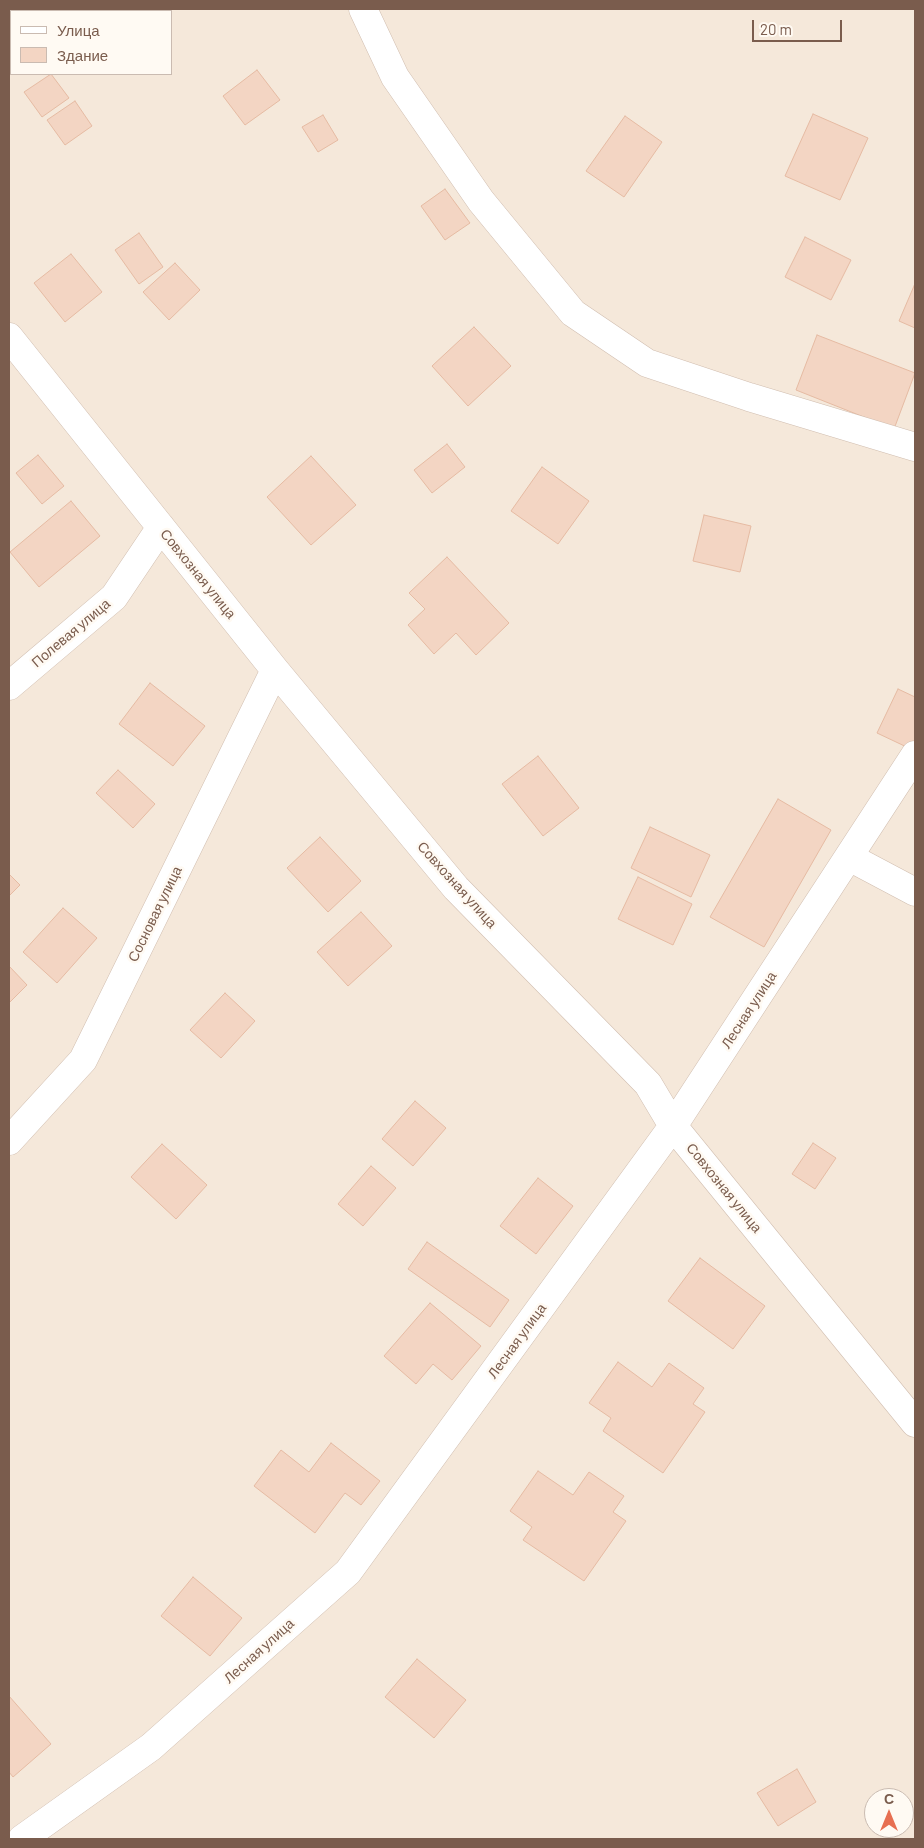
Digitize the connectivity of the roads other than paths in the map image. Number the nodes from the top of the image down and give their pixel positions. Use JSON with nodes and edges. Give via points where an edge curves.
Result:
{"nodes":[{"id":1,"x":363,"y":9,"type":"edge"},
{"id":2,"x":9,"y":337,"type":"edge"},
{"id":3,"x":915,"y":447,"type":"edge"},
{"id":4,"x":161,"y":527,"type":"junction"},
{"id":5,"x":275,"y":670,"type":"junction"},
{"id":6,"x":9,"y":686,"type":"edge"},
{"id":7,"x":915,"y":755,"type":"edge"},
{"id":8,"x":849,"y":857,"type":"junction"},
{"id":9,"x":915,"y":892,"type":"edge"},
{"id":10,"x":673,"y":1126,"type":"junction"},
{"id":11,"x":9,"y":1141,"type":"edge"},
{"id":12,"x":915,"y":1423,"type":"edge"},
{"id":13,"x":22,"y":1839,"type":"edge"}],
"edges":[{"from":1,"to":3,"type":"street","via":[[395,77],[481,201],[574,313],[647,363]]},
{"from":2,"to":4,"type":"street","name":"Совхозная улица"},
{"from":4,"to":5,"type":"street","name":"Совхозная улица"},
{"from":4,"to":6,"type":"street","name":"Полевая улица","via":[[114,597]]},
{"from":5,"to":10,"type":"street","name":"Совхозная улица","via":[[456,888],[648,1084]]},
{"from":5,"to":11,"type":"street","name":"Сосновая улица","via":[[83,1060]]},
{"from":7,"to":8,"type":"street","name":"Лесная улица"},
{"from":8,"to":9,"type":"street"},
{"from":8,"to":10,"type":"street","name":"Лесная улица"},
{"from":10,"to":12,"type":"street","name":"Совхозная улица"},
{"from":10,"to":13,"type":"street","name":"Лесная улица","via":[[348,1572],[152,1747]]}]}
